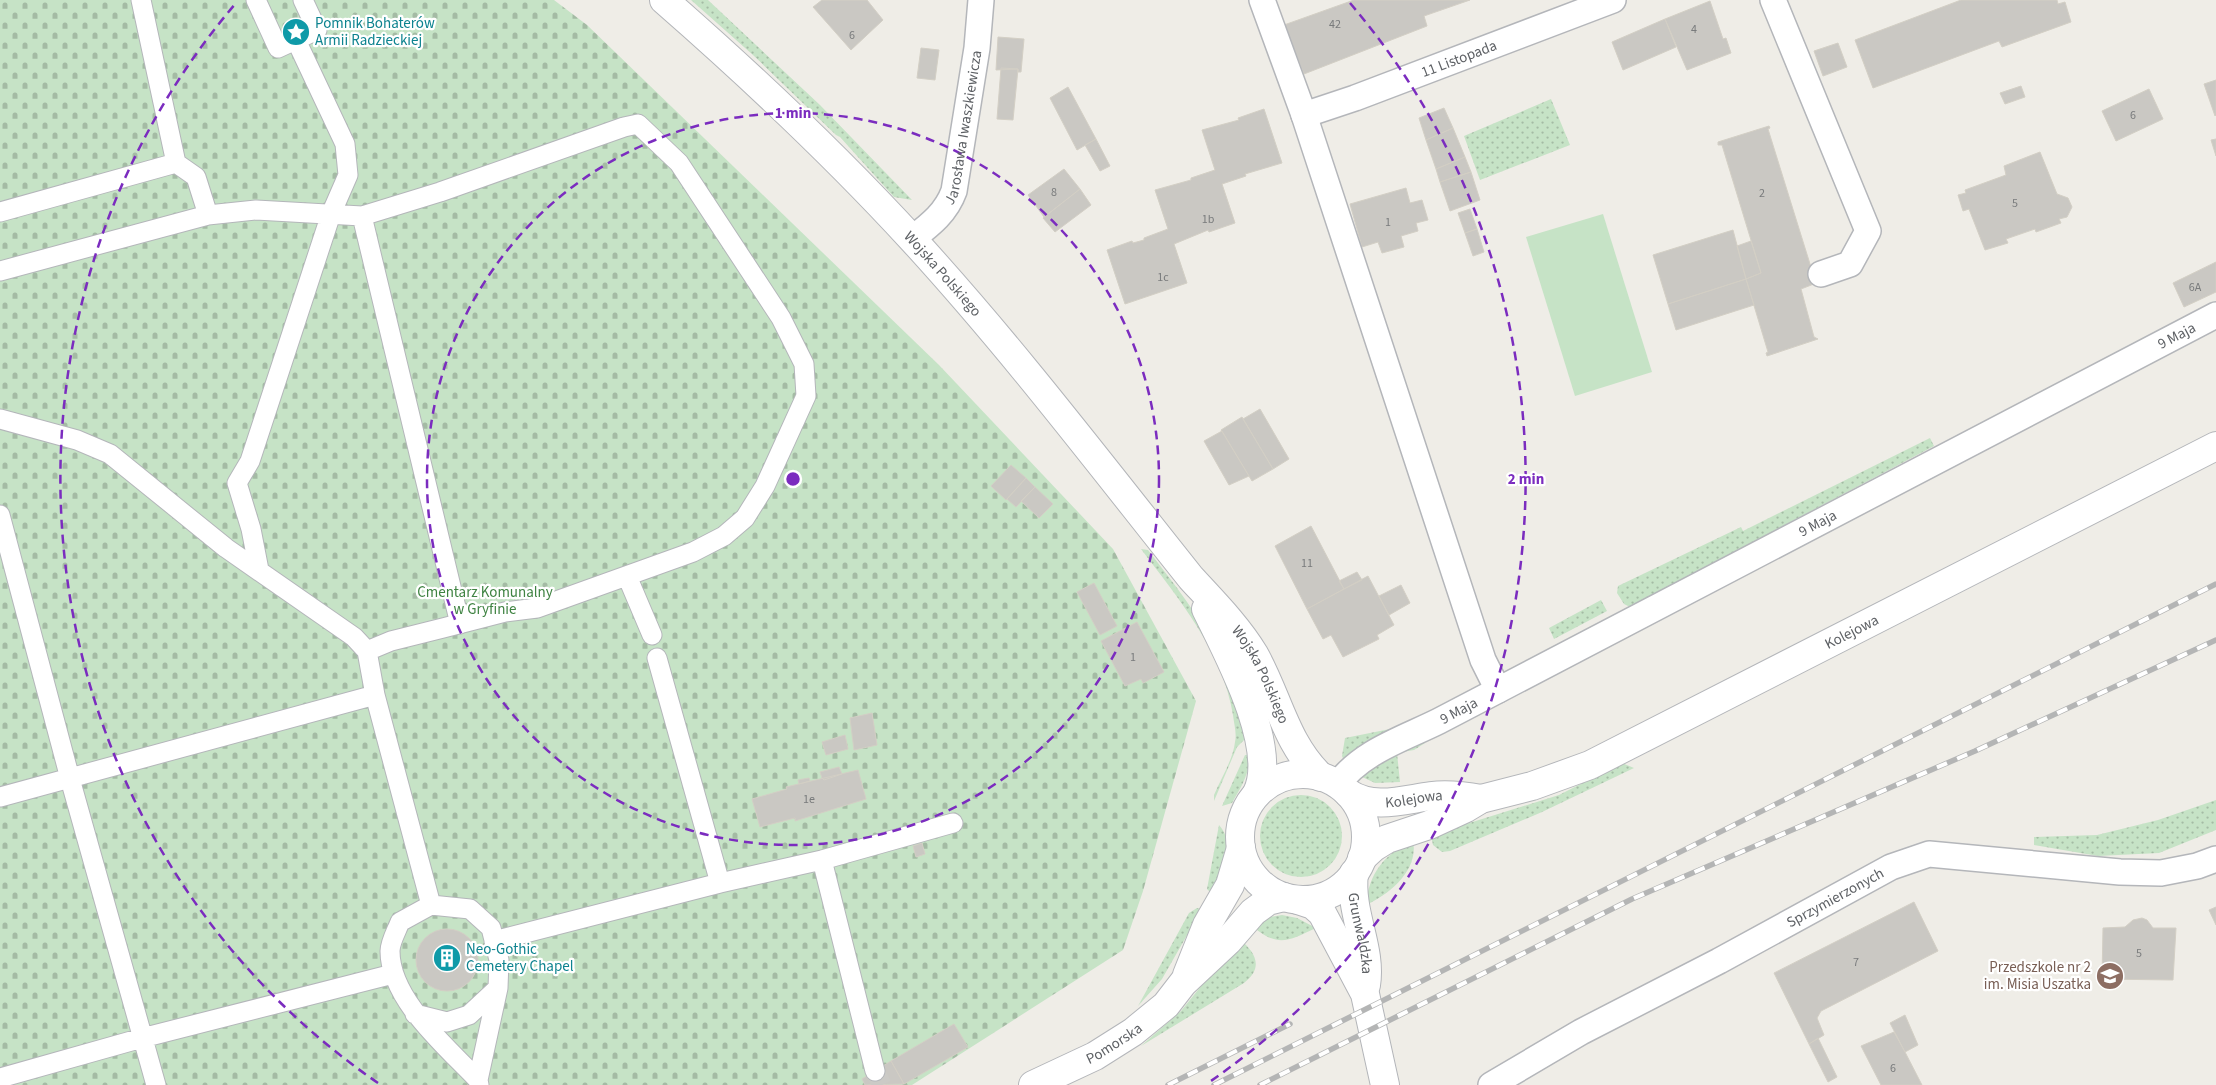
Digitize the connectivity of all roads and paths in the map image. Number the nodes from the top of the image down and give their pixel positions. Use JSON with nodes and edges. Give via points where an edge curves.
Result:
{"nodes":[{"id":1,"x":141,"y":0,"type":"edge"},
{"id":2,"x":256,"y":0,"type":"edge"},
{"id":3,"x":303,"y":0,"type":"edge"},
{"id":4,"x":664,"y":0,"type":"edge"},
{"id":5,"x":980,"y":0,"type":"edge"},
{"id":6,"x":1262,"y":0,"type":"edge"},
{"id":7,"x":1613,"y":0,"type":"edge"},
{"id":8,"x":1773,"y":0,"type":"edge"},
{"id":9,"x":296,"y":40,"type":"junction"},
{"id":10,"x":1304,"y":115,"type":"junction"},
{"id":11,"x":176,"y":163,"type":"junction"},
{"id":12,"x":0,"y":212,"type":"edge"},
{"id":13,"x":331,"y":214,"type":"junction"},
{"id":14,"x":208,"y":215,"type":"junction"},
{"id":15,"x":362,"y":216,"type":"junction"},
{"id":16,"x":912,"y":239,"type":"junction"},
{"id":17,"x":0,"y":271,"type":"edge"},
{"id":18,"x":1821,"y":274,"type":"dead end"},
{"id":19,"x":2216,"y":315,"type":"edge"},
{"id":20,"x":0,"y":419,"type":"edge"},
{"id":21,"x":2216,"y":446,"type":"edge"},
{"id":22,"x":0,"y":515,"type":"edge"},
{"id":23,"x":259,"y":570,"type":"junction"},
{"id":24,"x":627,"y":576,"type":"junction"},
{"id":25,"x":1191,"y":578,"type":"junction"},
{"id":26,"x":460,"y":624,"type":"junction"},
{"id":27,"x":652,"y":636,"type":"dead end"},
{"id":28,"x":367,"y":651,"type":"junction"},
{"id":29,"x":657,"y":658,"type":"dead end"},
{"id":30,"x":1498,"y":690,"type":"junction"},
{"id":31,"x":375,"y":695,"type":"junction"},
{"id":32,"x":70,"y":778,"type":"junction"},
{"id":33,"x":1335,"y":785,"type":"junction"},
{"id":34,"x":1257,"y":793,"type":"junction"},
{"id":35,"x":0,"y":797,"type":"edge"},
{"id":36,"x":1481,"y":799,"type":"junction"},
{"id":37,"x":953,"y":823,"type":"dead end"},
{"id":38,"x":1241,"y":848,"type":"junction"},
{"id":39,"x":2216,"y":859,"type":"edge"},
{"id":40,"x":822,"y":860,"type":"junction"},
{"id":41,"x":1358,"y":866,"type":"junction"},
{"id":42,"x":720,"y":882,"type":"junction"},
{"id":43,"x":1291,"y":898,"type":"junction"},
{"id":44,"x":431,"y":905,"type":"junction"},
{"id":45,"x":494,"y":941,"type":"junction"},
{"id":46,"x":394,"y":974,"type":"junction"},
{"id":47,"x":1184,"y":983,"type":"junction"},
{"id":48,"x":498,"y":988,"type":"junction"},
{"id":49,"x":1365,"y":994,"type":"junction"},
{"id":50,"x":414,"y":1014,"type":"junction"},
{"id":51,"x":142,"y":1038,"type":"junction"},
{"id":52,"x":874,"y":1071,"type":"tunnel mouth"},
{"id":53,"x":0,"y":1078,"type":"edge"},
{"id":54,"x":479,"y":1082,"type":"edge"},
{"id":55,"x":156,"y":1085,"type":"edge"},
{"id":56,"x":1032,"y":1085,"type":"edge"},
{"id":57,"x":1385,"y":1085,"type":"edge"},
{"id":58,"x":1491,"y":1085,"type":"edge"}],
"edges":[{"from":1,"to":11,"type":"street"},
{"from":2,"to":9,"type":"street","via":[[278,48]]},
{"from":3,"to":9,"type":"street","via":[[317,30]]},
{"from":4,"to":16,"type":"main road","name":"Wojska Polskiego","via":[[774,99]]},
{"from":5,"to":16,"type":"street","name":"Jarosława Iwaszkiewicza","via":[[977,48],[954,191],[940,216]]},
{"from":6,"to":10,"type":"street"},
{"from":7,"to":10,"type":"street","name":"11 Listopada"},
{"from":8,"to":18,"type":"street","via":[[1868,231],[1850,264]]},
{"from":9,"to":13,"type":"street","via":[[345,144],[348,175]]},
{"from":10,"to":30,"type":"street","via":[[1483,660]]},
{"from":11,"to":12,"type":"street"},
{"from":11,"to":14,"type":"street","via":[[196,177]]},
{"from":13,"to":14,"type":"street","via":[[256,210]]},
{"from":13,"to":15,"type":"street"},
{"from":13,"to":23,"type":"street","via":[[250,461],[237,483]]},
{"from":14,"to":17,"type":"street"},
{"from":15,"to":24,"type":"street","via":[[440,192],[624,126],[638,124],[680,163],[781,318],[804,364],[806,396],[765,486],[745,518],[724,536],[693,552]]},
{"from":15,"to":26,"type":"street"},
{"from":16,"to":25,"type":"main road","name":"Wojska Polskiego","via":[[1015,360]]},
{"from":19,"to":30,"type":"street","name":"9 Maja"},
{"from":20,"to":23,"type":"street","via":[[77,440],[110,454],[226,548]]},
{"from":21,"to":36,"type":"main road","name":"Kolejowa","via":[[1590,764],[1532,786]]},
{"from":22,"to":32,"type":"street"},
{"from":23,"to":28,"type":"street","via":[[354,637]]},
{"from":24,"to":26,"type":"street","via":[[537,608],[505,612]]},
{"from":24,"to":27,"type":"street"},
{"from":25,"to":33,"type":"main road","name":"Wojska Polskiego","via":[[1229,619],[1253,653],[1296,748],[1307,764]]},
{"from":25,"to":34,"type":"main road","name":"Wojska Polskiego","via":[[1243,687],[1264,760]]},
{"from":26,"to":28,"type":"street","via":[[391,641]]},
{"from":28,"to":31,"type":"street"},
{"from":29,"to":42,"type":"street"},
{"from":30,"to":33,"type":"street","name":"9 Maja","via":[[1387,745],[1352,768]]},
{"from":31,"to":32,"type":"street"},
{"from":31,"to":44,"type":"street"},
{"from":32,"to":35,"type":"street"},
{"from":32,"to":51,"type":"street"},
{"from":33,"to":34,"type":"main road","via":[[1310,774],[1287,776]]},
{"from":33,"to":36,"type":"main road","name":"Kolejowa","via":[[1368,802],[1432,796]]},
{"from":33,"to":41,"type":"main road","via":[[1355,802],[1364,824],[1365,841]]},
{"from":34,"to":38,"type":"main road","via":[[1244,815],[1240,831]]},
{"from":36,"to":41,"type":"main road","name":"Kolejowa","via":[[1429,825],[1387,839],[1374,847]]},
{"from":37,"to":40,"type":"street"},
{"from":38,"to":43,"type":"main road","via":[[1246,865],[1256,879],[1264,887]]},
{"from":38,"to":47,"type":"main road","name":"Pomorska","via":[[1230,885],[1207,925]]},
{"from":39,"to":58,"type":"street","name":"Sprzymierzonych","via":[[2161,872],[2128,872],[1928,854],[1891,866],[1581,1032]]},
{"from":40,"to":42,"type":"street"},
{"from":40,"to":52,"type":"street"},
{"from":41,"to":43,"type":"main road","via":[[1342,886],[1326,895],[1307,900]]},
{"from":41,"to":49,"type":"main road","name":"Grunwaldzka","via":[[1354,909],[1368,970]]},
{"from":42,"to":45,"type":"street"},
{"from":43,"to":47,"type":"main road","name":"Pomorska","via":[[1268,901],[1253,912]]},
{"from":43,"to":49,"type":"main road","name":"Grunwaldzka","via":[[1313,905],[1322,913]]},
{"from":44,"to":45,"type":"street","via":[[470,909],[491,928]]},
{"from":44,"to":46,"type":"street","via":[[400,922],[390,950]]},
{"from":45,"to":48,"type":"street","via":[[499,960]]},
{"from":46,"to":50,"type":"street"},
{"from":46,"to":51,"type":"street"},
{"from":47,"to":56,"type":"main road","name":"Pomorska","via":[[1156,1014],[1117,1043]]},
{"from":48,"to":50,"type":"street","via":[[469,1016],[447,1022]]},
{"from":48,"to":54,"type":"street"},
{"from":49,"to":57,"type":"main road","name":"Grunwaldzka"},
{"from":50,"to":54,"type":"street"},
{"from":51,"to":53,"type":"street"},
{"from":51,"to":55,"type":"street"}]}
